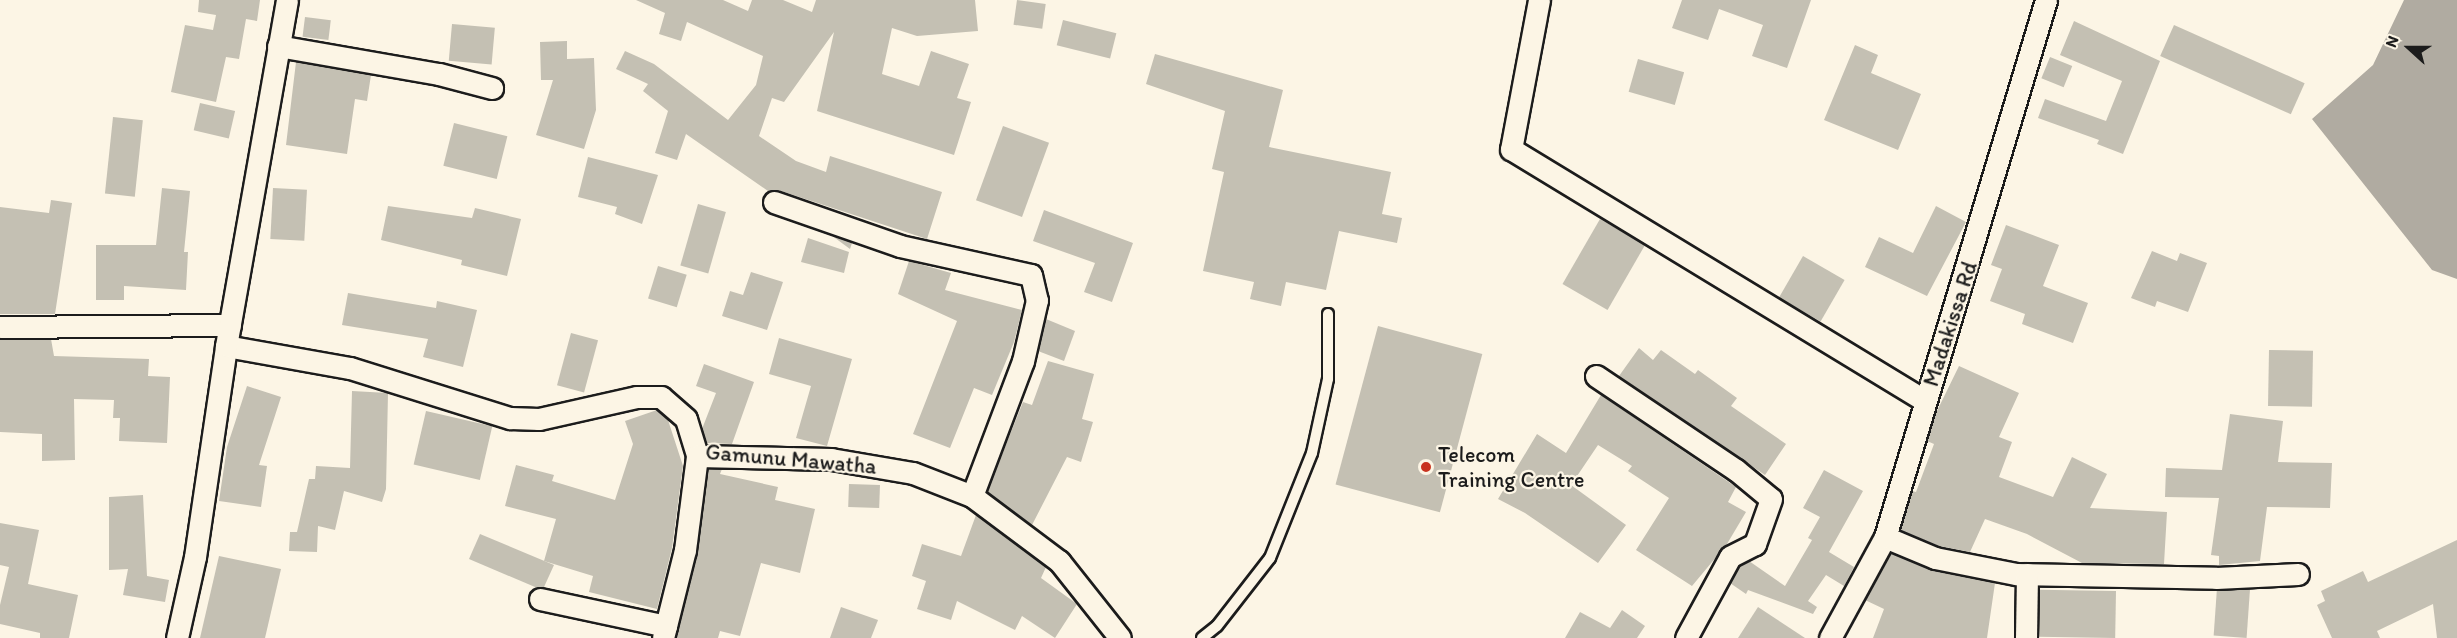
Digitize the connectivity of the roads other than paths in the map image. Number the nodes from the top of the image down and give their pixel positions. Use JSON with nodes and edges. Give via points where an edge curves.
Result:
{"nodes":[{"id":1,"x":287,"y":0,"type":"edge"},
{"id":2,"x":1539,"y":0,"type":"edge"},
{"id":3,"x":2046,"y":0,"type":"edge"},
{"id":4,"x":278,"y":46,"type":"junction"},
{"id":5,"x":492,"y":88,"type":"dead end"},
{"id":6,"x":774,"y":202,"type":"dead end"},
{"id":7,"x":1328,"y":314,"type":"dead end"},
{"id":8,"x":230,"y":325,"type":"junction"},
{"id":9,"x":0,"y":327,"type":"edge"},
{"id":10,"x":226,"y":346,"type":"junction"},
{"id":11,"x":1596,"y":376,"type":"dead end"},
{"id":12,"x":1925,"y":401,"type":"junction"},
{"id":13,"x":698,"y":456,"type":"junction"},
{"id":14,"x":972,"y":496,"type":"junction"},
{"id":15,"x":1885,"y":537,"type":"junction"},
{"id":16,"x":2027,"y":573,"type":"junction"},
{"id":17,"x":2298,"y":574,"type":"dead end"},
{"id":18,"x":540,"y":599,"type":"dead end"},
{"id":19,"x":664,"y":632,"type":"edge"},
{"id":20,"x":177,"y":638,"type":"edge"},
{"id":21,"x":1120,"y":638,"type":"edge"},
{"id":22,"x":1202,"y":638,"type":"edge"},
{"id":23,"x":1686,"y":638,"type":"edge"},
{"id":24,"x":1830,"y":638,"type":"edge"},
{"id":25,"x":2025,"y":638,"type":"edge"}],
"edges":[{"from":1,"to":4,"type":"street"},
{"from":2,"to":12,"type":"street","via":[[1511,150]]},
{"from":3,"to":12,"type":"street","name":"Madakissa Rd","via":[[1975,248]]},
{"from":4,"to":5,"type":"street","via":[[439,74]]},
{"from":4,"to":8,"type":"street"},
{"from":6,"to":14,"type":"street","via":[[900,246],[1031,274],[1037,300],[1023,361]]},
{"from":7,"to":22,"type":"lane","via":[[1328,380],[1312,453],[1270,558],[1217,626]]},
{"from":8,"to":9,"type":"street"},
{"from":8,"to":10,"type":"street"},
{"from":10,"to":13,"type":"street","name":"Gamunu Mawatha","via":[[350,368],[510,418],[539,419],[637,397],[661,397],[686,419]]},
{"from":10,"to":20,"type":"street","via":[[195,557]]},
{"from":11,"to":23,"type":"street","via":[[1736,470],[1771,499],[1755,544],[1730,557]]},
{"from":12,"to":15,"type":"street","name":"Madakissa Rd"},
{"from":13,"to":14,"type":"street","name":"Gamunu Mawatha","via":[[872,464],[913,473]]},
{"from":13,"to":19,"type":"street","via":[[685,549]]},
{"from":14,"to":21,"type":"street","name":"Gamunu Mawatha","via":[[1059,561]]},
{"from":15,"to":16,"type":"street","via":[[1935,558]]},
{"from":15,"to":24,"type":"street","name":"Madakissa Rd"},
{"from":16,"to":17,"type":"street","via":[[2216,578]]},
{"from":16,"to":25,"type":"street"},
{"from":18,"to":19,"type":"street"}]}
